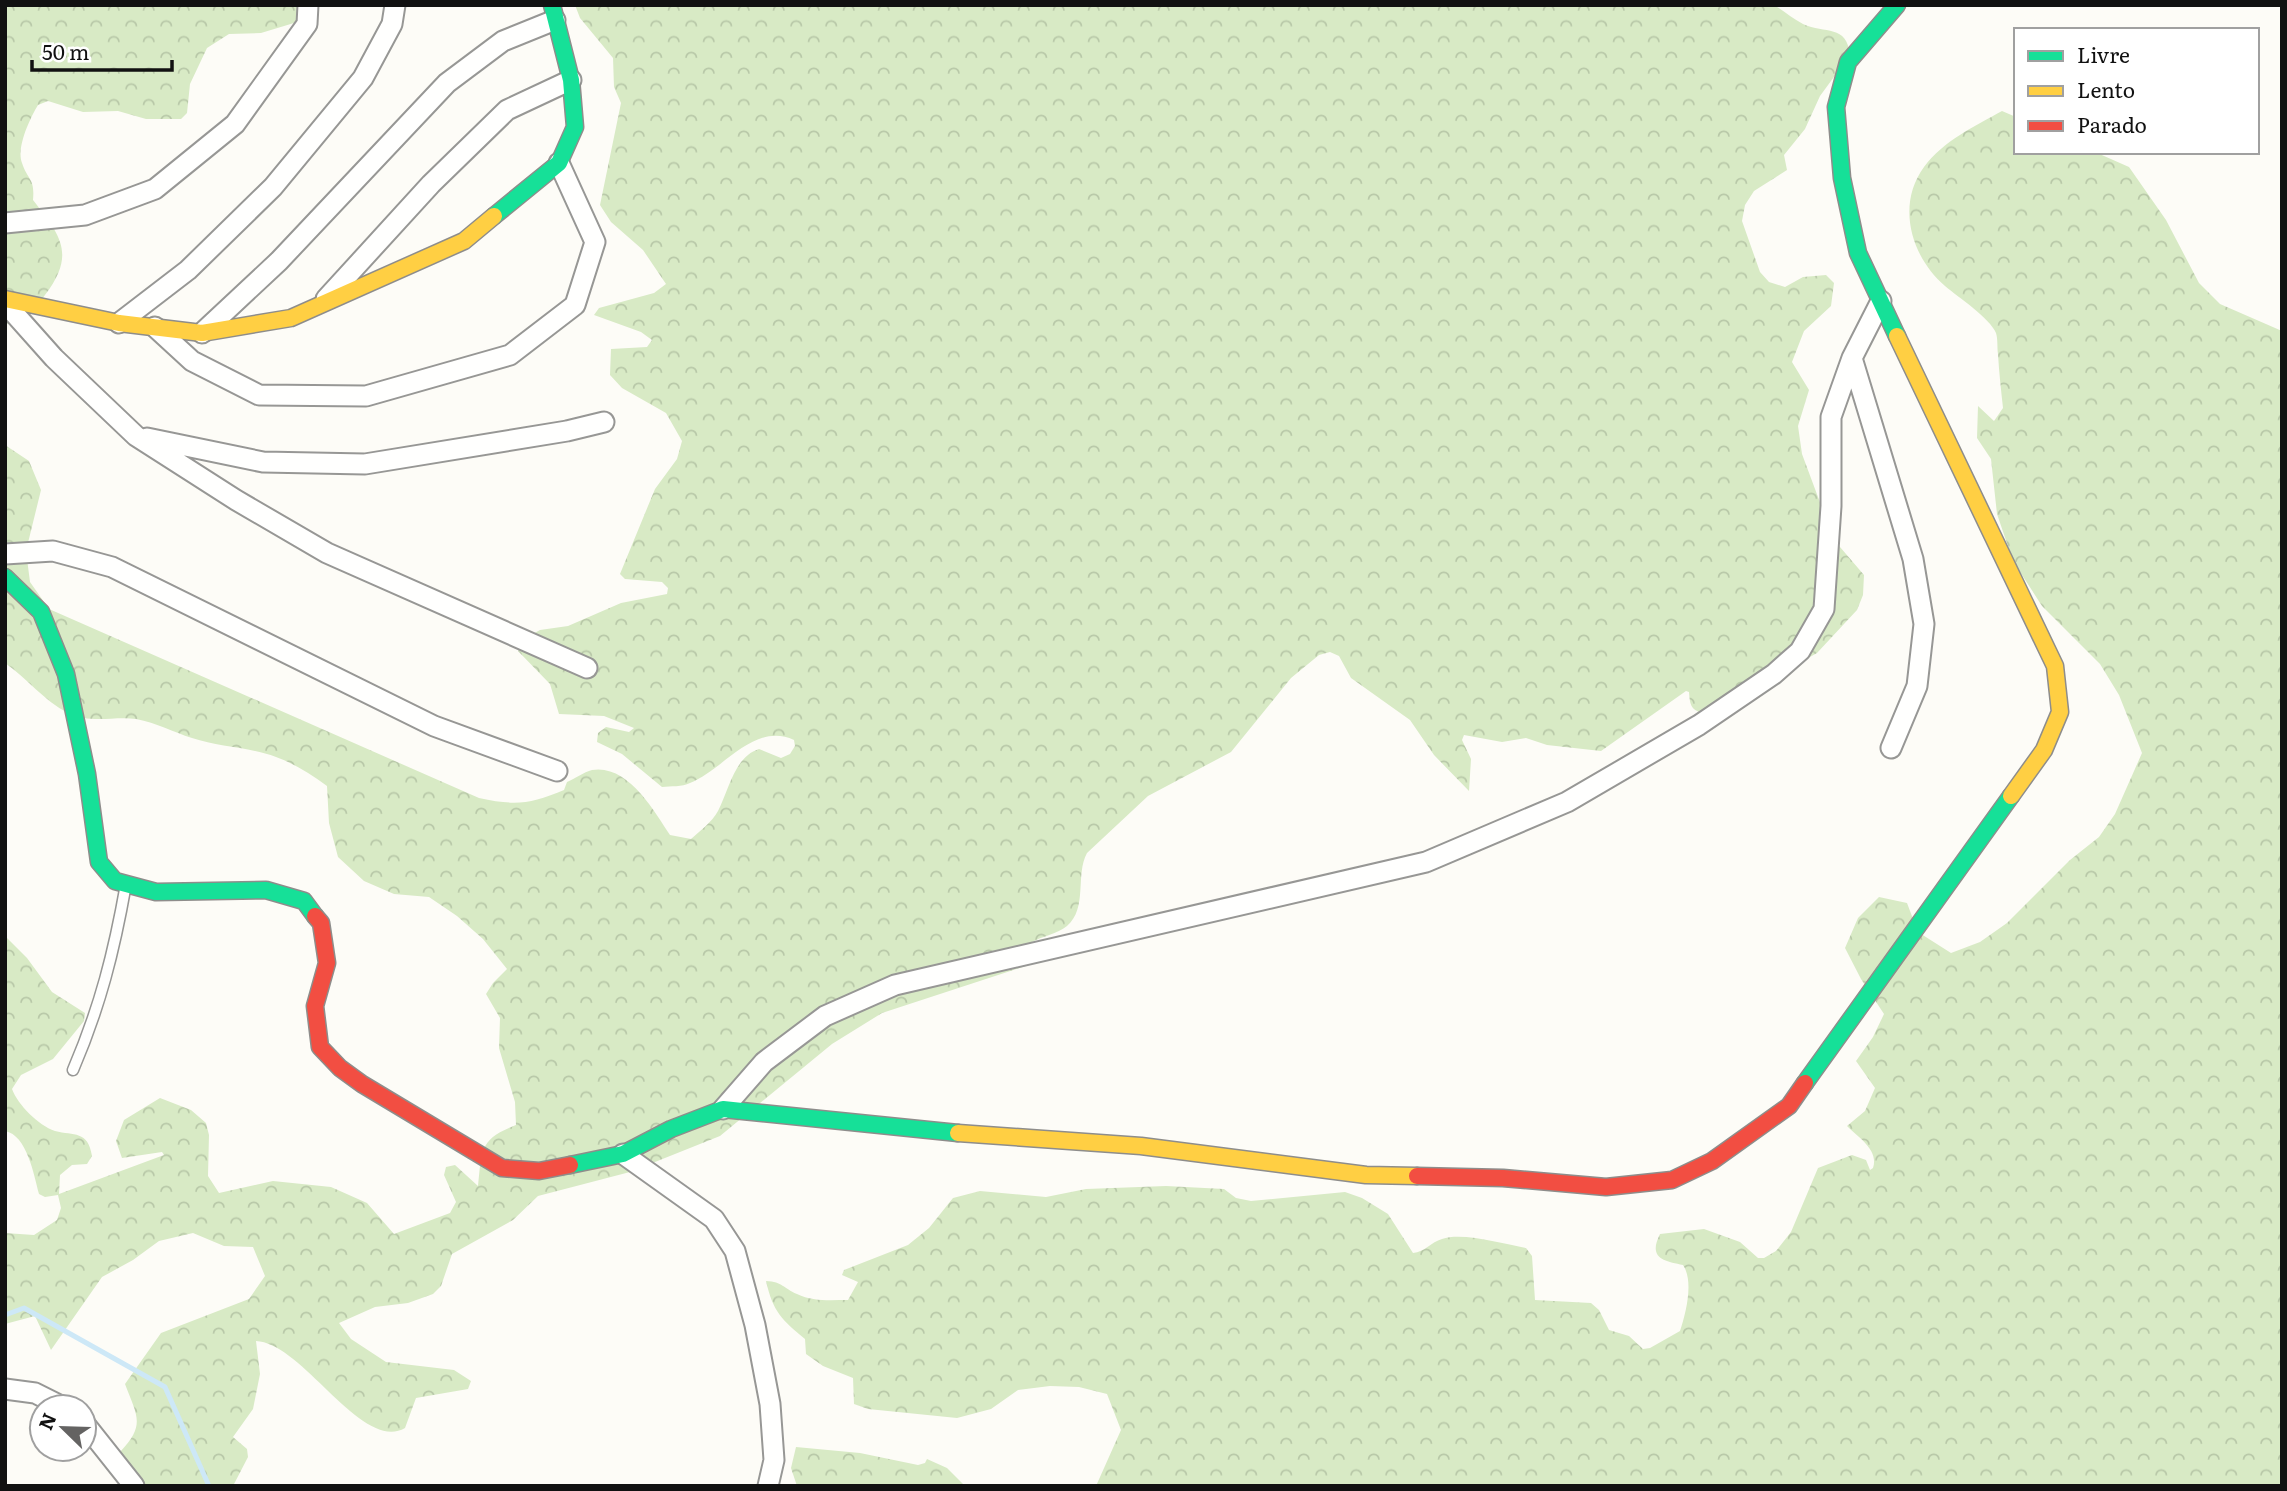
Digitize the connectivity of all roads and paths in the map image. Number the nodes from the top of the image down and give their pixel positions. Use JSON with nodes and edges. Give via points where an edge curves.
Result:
{"nodes":[{"id":1,"x":308,"y":5,"type":"edge"},
{"id":2,"x":396,"y":5,"type":"edge"},
{"id":3,"x":1897,"y":5,"type":"edge"},
{"id":4,"x":554,"y":13,"type":"edge"},
{"id":5,"x":570,"y":80,"type":"junction"},
{"id":6,"x":559,"y":163,"type":"junction"},
{"id":7,"x":5,"y":223,"type":"edge"},
{"id":8,"x":5,"y":301,"type":"edge"},
{"id":9,"x":1881,"y":301,"type":"junction"},
{"id":10,"x":321,"y":304,"type":"junction"},
{"id":11,"x":119,"y":323,"type":"junction"},
{"id":12,"x":155,"y":327,"type":"junction"},
{"id":13,"x":202,"y":333,"type":"junction"},
{"id":14,"x":1852,"y":358,"type":"junction"},
{"id":15,"x":604,"y":422,"type":"dead end"},
{"id":16,"x":136,"y":436,"type":"junction"},
{"id":17,"x":5,"y":554,"type":"edge"},
{"id":18,"x":5,"y":577,"type":"edge"},
{"id":19,"x":587,"y":668,"type":"dead end"},
{"id":20,"x":1891,"y":748,"type":"dead end"},
{"id":21,"x":557,"y":771,"type":"dead end"},
{"id":22,"x":126,"y":884,"type":"junction"},
{"id":23,"x":72,"y":1070,"type":"dead end"},
{"id":24,"x":723,"y":1109,"type":"junction"},
{"id":25,"x":623,"y":1154,"type":"junction"},
{"id":26,"x":5,"y":1389,"type":"edge"},
{"id":27,"x":35,"y":1393,"type":"edge"},
{"id":28,"x":98,"y":1441,"type":"edge"},
{"id":29,"x":134,"y":1486,"type":"edge"},
{"id":30,"x":768,"y":1486,"type":"edge"}],
"edges":[{"from":1,"to":7,"type":"street","via":[[307,24],[235,124],[155,189],[85,215]]},
{"from":2,"to":11,"type":"street","via":[[392,23],[363,78],[273,187],[188,270]]},
{"from":3,"to":9,"type":"street","via":[[1848,62],[1836,107],[1842,178],[1858,253]]},
{"from":4,"to":5,"type":"street"},
{"from":4,"to":13,"type":"street","via":[[503,41],[447,83],[279,261]]},
{"from":5,"to":6,"type":"street","via":[[575,127]]},
{"from":5,"to":10,"type":"street","via":[[507,110],[430,184]]},
{"from":6,"to":10,"type":"street","via":[[464,241]]},
{"from":6,"to":12,"type":"street","via":[[595,242],[575,305],[510,355],[366,396],[259,394],[192,361]]},
{"from":8,"to":11,"type":"street"},
{"from":8,"to":16,"type":"street","via":[[54,358]]},
{"from":9,"to":14,"type":"street"},
{"from":9,"to":24,"type":"street","via":[[2055,666],[2060,712],[2044,750],[1789,1106],[1712,1161],[1672,1180],[1606,1187],[1503,1178],[1366,1175],[1141,1146]]},
{"from":10,"to":13,"type":"street","via":[[290,318]]},
{"from":11,"to":12,"type":"street"},
{"from":12,"to":13,"type":"street"},
{"from":14,"to":20,"type":"street","via":[[1913,559],[1924,624],[1917,686]]},
{"from":14,"to":24,"type":"street","via":[[1831,417],[1824,609],[1800,651],[1720,711],[1567,802],[1426,862],[895,985],[825,1016],[764,1062]]},
{"from":15,"to":16,"type":"street","via":[[365,464],[263,462]]},
{"from":16,"to":19,"type":"street","via":[[327,553]]},
{"from":17,"to":21,"type":"street","via":[[53,551],[112,567],[434,726]]},
{"from":18,"to":22,"type":"street","via":[[40,612],[66,674],[99,862],[114,881]]},
{"from":22,"to":23,"type":"lane","via":[[105,984]]},
{"from":22,"to":25,"type":"street","via":[[156,892],[266,890],[304,901],[321,923],[327,963],[315,1006],[320,1047],[362,1084],[502,1168],[539,1171]]},
{"from":24,"to":25,"type":"street"},
{"from":25,"to":30,"type":"street","via":[[714,1219],[735,1251],[770,1404],[774,1460]]},
{"from":26,"to":27,"type":"street"},
{"from":28,"to":29,"type":"street"}]}
